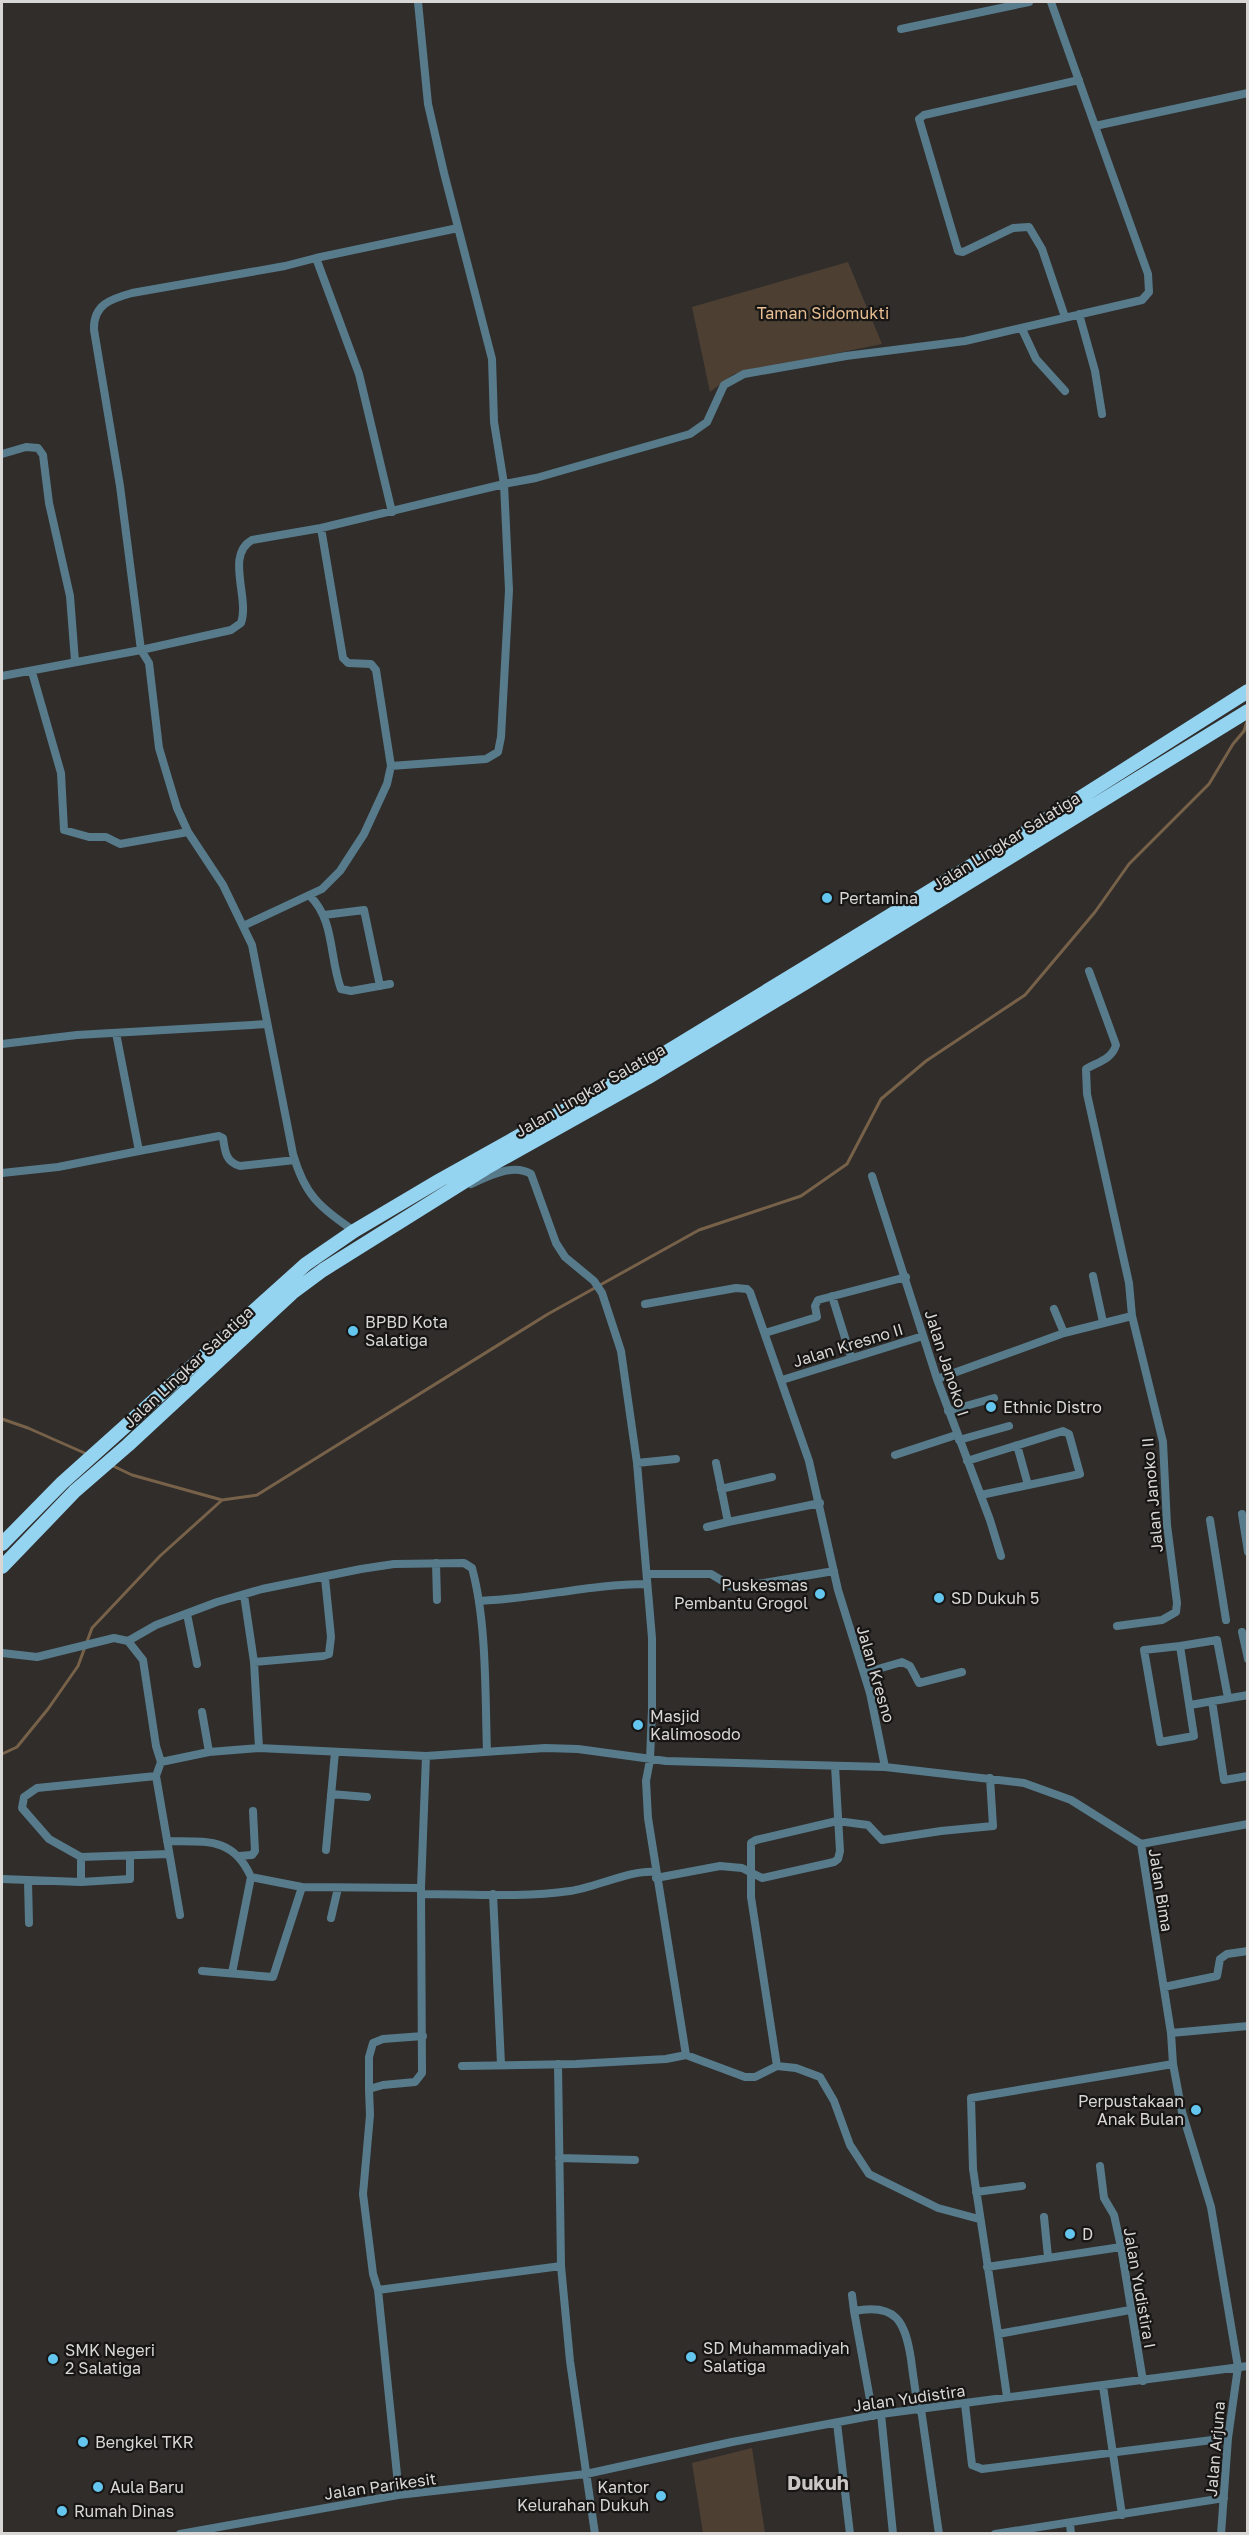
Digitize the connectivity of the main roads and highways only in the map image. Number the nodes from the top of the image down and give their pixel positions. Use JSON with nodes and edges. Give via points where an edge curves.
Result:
{"nodes":[{"id":1,"x":1248,"y":691,"type":"edge"},
{"id":2,"x":1248,"y":711,"type":"edge"},
{"id":3,"x":443,"y":1186,"type":"junction"},
{"id":4,"x":394,"y":1216,"type":"junction"},
{"id":5,"x":2,"y":1545,"type":"edge"},
{"id":6,"x":2,"y":1567,"type":"edge"}],
"edges":[{"from":1,"to":3,"type":"highway","name":"Jalan Lingkar Salatiga","via":[[1031,829]]},
{"from":2,"to":3,"type":"highway","name":"Jalan Lingkar Salatiga","via":[[687,1054]]},
{"from":3,"to":4,"type":"highway","name":"Jalan Lingkar Salatiga"},
{"from":4,"to":5,"type":"highway","name":"Jalan Lingkar Salatiga","via":[[354,1231],[284,1282],[62,1483]]},
{"from":4,"to":6,"type":"highway","name":"Jalan Lingkar Salatiga","via":[[292,1293],[75,1491]]}]}
